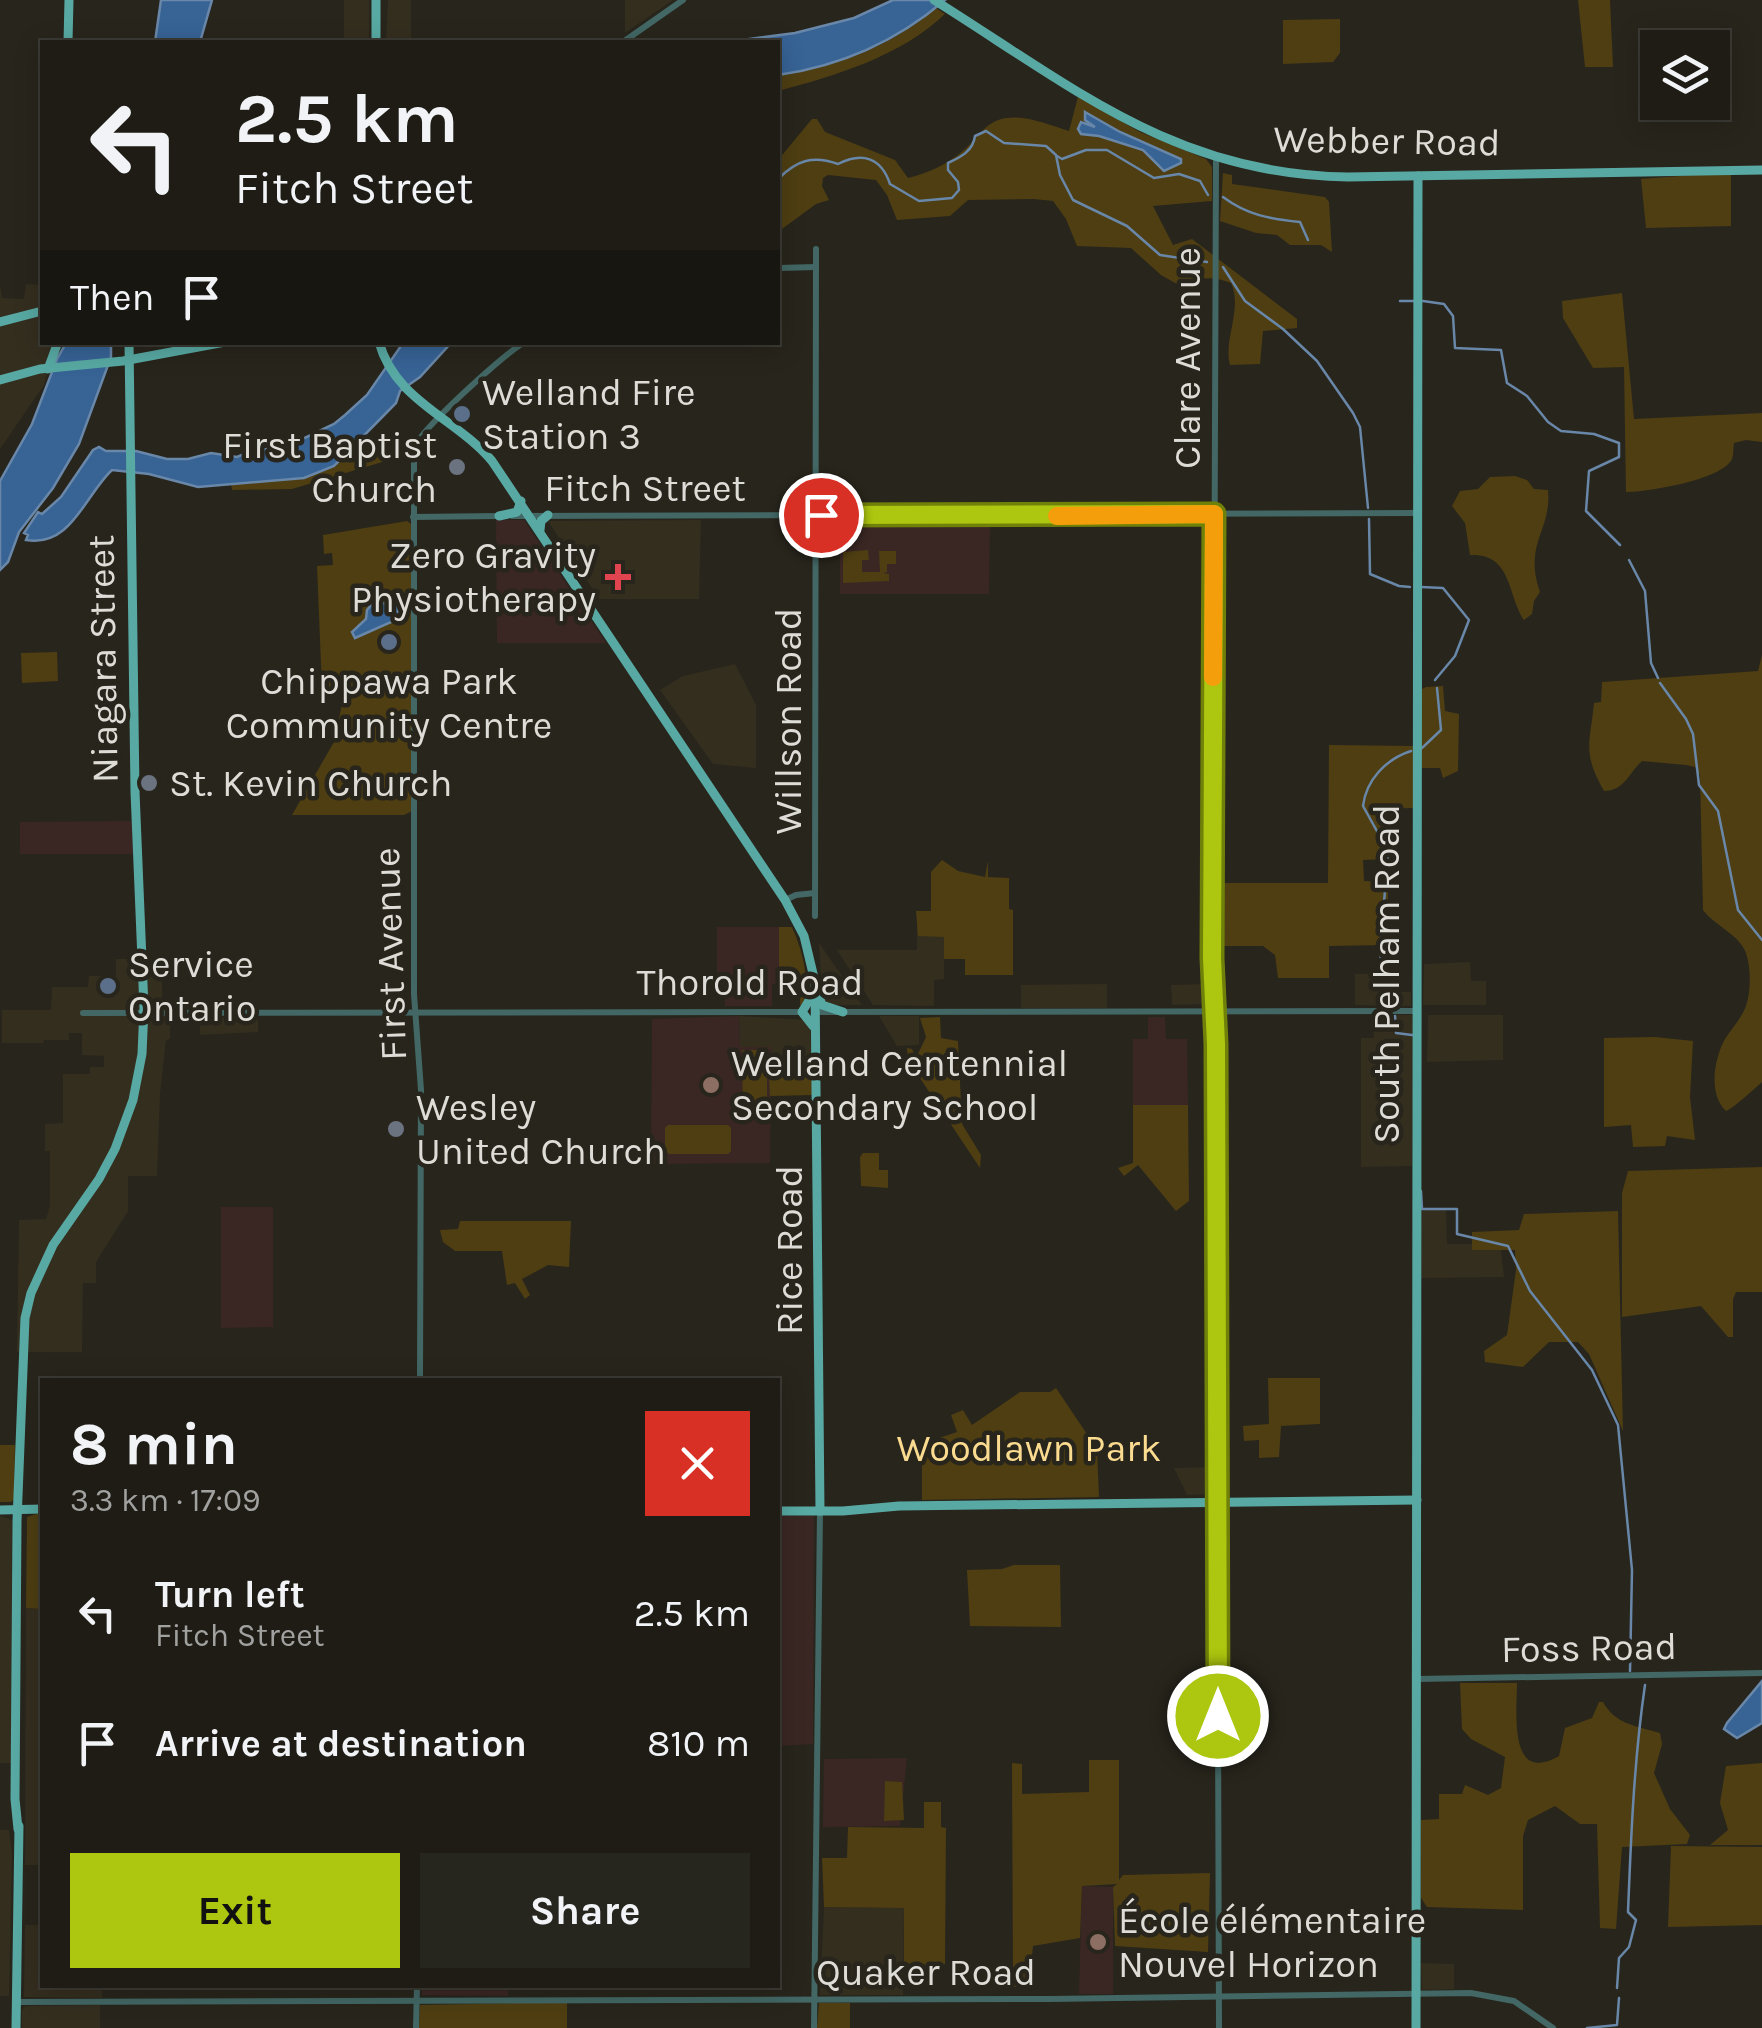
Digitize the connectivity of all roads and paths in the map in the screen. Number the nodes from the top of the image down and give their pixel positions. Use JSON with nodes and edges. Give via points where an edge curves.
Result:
{"nodes":[{"id":1,"x":69,"y":0,"type":"edge"},
{"id":2,"x":376,"y":0,"type":"edge"},
{"id":3,"x":682,"y":0,"type":"edge"},
{"id":4,"x":938,"y":3,"type":"edge"},
{"id":5,"x":68,"y":40,"type":"edge"},
{"id":6,"x":376,"y":40,"type":"edge"},
{"id":7,"x":626,"y":40,"type":"edge"},
{"id":8,"x":1216,"y":158,"type":"junction"},
{"id":9,"x":1762,"y":170,"type":"edge"},
{"id":10,"x":1418,"y":176,"type":"junction"},
{"id":11,"x":816,"y":249,"type":"dead end"},
{"id":12,"x":780,"y":268,"type":"edge"},
{"id":13,"x":816,"y":268,"type":"junction"},
{"id":14,"x":40,"y":312,"type":"edge"},
{"id":15,"x":0,"y":322,"type":"edge"},
{"id":16,"x":55,"y":345,"type":"edge"},
{"id":17,"x":129,"y":345,"type":"edge"},
{"id":18,"x":207,"y":345,"type":"edge"},
{"id":19,"x":380,"y":345,"type":"edge"},
{"id":20,"x":520,"y":345,"type":"edge"},
{"id":21,"x":129,"y":357,"type":"junction"},
{"id":22,"x":51,"y":368,"type":"junction"},
{"id":23,"x":0,"y":380,"type":"edge"},
{"id":24,"x":442,"y":417,"type":"junction"},
{"id":25,"x":521,"y":501,"type":"junction"},
{"id":26,"x":1416,"y":512,"type":"junction"},
{"id":27,"x":1214,"y":514,"type":"junction"},
{"id":28,"x":530,"y":515,"type":"junction"},
{"id":29,"x":548,"y":515,"type":"junction"},
{"id":30,"x":816,"y":515,"type":"junction"},
{"id":31,"x":499,"y":516,"type":"junction"},
{"id":32,"x":414,"y":517,"type":"junction"},
{"id":33,"x":540,"y":533,"type":"junction"},
{"id":34,"x":815,"y":893,"type":"junction"},
{"id":35,"x":785,"y":900,"type":"junction"},
{"id":36,"x":815,"y":916,"type":"dead end"},
{"id":37,"x":815,"y":982,"type":"junction"},
{"id":38,"x":415,"y":1000,"type":"junction"},
{"id":39,"x":1416,"y":1010,"type":"junction"},
{"id":40,"x":404,"y":1012,"type":"junction"},
{"id":41,"x":416,"y":1012,"type":"junction"},
{"id":42,"x":800,"y":1012,"type":"junction"},
{"id":43,"x":816,"y":1012,"type":"junction"},
{"id":44,"x":842,"y":1012,"type":"junction"},
{"id":45,"x":1214,"y":1012,"type":"junction"},
{"id":46,"x":83,"y":1013,"type":"dead end"},
{"id":47,"x":141,"y":1013,"type":"junction"},
{"id":48,"x":816,"y":1032,"type":"junction"},
{"id":49,"x":420,"y":1378,"type":"edge"},
{"id":50,"x":1416,"y":1500,"type":"junction"},
{"id":51,"x":1217,"y":1501,"type":"junction"},
{"id":52,"x":21,"y":1507,"type":"junction"},
{"id":53,"x":40,"y":1507,"type":"edge"},
{"id":54,"x":780,"y":1508,"type":"edge"},
{"id":55,"x":820,"y":1508,"type":"junction"},
{"id":56,"x":0,"y":1509,"type":"edge"},
{"id":57,"x":17,"y":1538,"type":"junction"},
{"id":58,"x":1762,"y":1673,"type":"edge"},
{"id":59,"x":1417,"y":1679,"type":"junction"},
{"id":60,"x":18,"y":1829,"type":"junction"},
{"id":61,"x":417,"y":1988,"type":"edge"},
{"id":62,"x":1416,"y":1994,"type":"junction"},
{"id":63,"x":1219,"y":1998,"type":"junction"},
{"id":64,"x":814,"y":2000,"type":"junction"},
{"id":65,"x":16,"y":2002,"type":"junction"},
{"id":66,"x":416,"y":2002,"type":"junction"},
{"id":67,"x":16,"y":2028,"type":"edge"},
{"id":68,"x":416,"y":2028,"type":"edge"},
{"id":69,"x":814,"y":2028,"type":"edge"},
{"id":70,"x":1219,"y":2028,"type":"edge"},
{"id":71,"x":1416,"y":2028,"type":"edge"},
{"id":72,"x":1553,"y":2028,"type":"edge"}],
"edges":[{"from":1,"to":5,"type":"main road"},
{"from":2,"to":6,"type":"main road"},
{"from":3,"to":7,"type":"street"},
{"from":4,"to":8,"type":"main road","name":"Webber Road","via":[[1124,120]]},
{"from":8,"to":10,"type":"main road","name":"Webber Road","via":[[1296,175]]},
{"from":8,"to":27,"type":"street","name":"Clare Avenue"},
{"from":9,"to":10,"type":"main road","name":"Webber Road"},
{"from":10,"to":26,"type":"main road","name":"South Pelham Road"},
{"from":11,"to":13,"type":"street","name":"Willson Road"},
{"from":12,"to":13,"type":"street"},
{"from":13,"to":30,"type":"street","name":"Willson Road"},
{"from":14,"to":15,"type":"main road"},
{"from":16,"to":22,"type":"main road"},
{"from":17,"to":21,"type":"main road","name":"Niagara Street"},
{"from":18,"to":21,"type":"main road"},
{"from":19,"to":24,"type":"main road","name":"Rice Road","via":[[410,395]]},
{"from":20,"to":24,"type":"street","name":"First Avenue"},
{"from":21,"to":22,"type":"main road"},
{"from":21,"to":47,"type":"main road","name":"Niagara Street"},
{"from":22,"to":23,"type":"main road"},
{"from":24,"to":25,"type":"main road","name":"Rice Road","via":[[484,451]]},
{"from":24,"to":32,"type":"street","name":"First Avenue","via":[[415,444]]},
{"from":25,"to":28,"type":"main road","name":"Rice Road"},
{"from":25,"to":31,"type":"main road","via":[[515,514]]},
{"from":26,"to":27,"type":"street","name":"Fitch Street"},
{"from":26,"to":39,"type":"main road","name":"South Pelham Road"},
{"from":27,"to":30,"type":"street","name":"Fitch Street"},
{"from":27,"to":45,"type":"street","name":"Clare Avenue"},
{"from":28,"to":29,"type":"street","name":"Fitch Street"},
{"from":28,"to":31,"type":"street","name":"Fitch Street"},
{"from":28,"to":33,"type":"main road","name":"Rice Road"},
{"from":29,"to":30,"type":"street","name":"Fitch Street"},
{"from":29,"to":33,"type":"main road"},
{"from":30,"to":34,"type":"street","name":"Willson Road"},
{"from":31,"to":32,"type":"street","name":"Fitch Street"},
{"from":32,"to":38,"type":"street","name":"First Avenue"},
{"from":33,"to":35,"type":"main road","name":"Rice Road"},
{"from":34,"to":35,"type":"street"},
{"from":34,"to":36,"type":"street","name":"Willson Road"},
{"from":35,"to":37,"type":"main road","name":"Rice Road","via":[[804,936]]},
{"from":37,"to":42,"type":"main road","via":[[811,1002]]},
{"from":37,"to":43,"type":"main road","name":"Rice Road"},
{"from":37,"to":44,"type":"main road","via":[[822,1005]]},
{"from":38,"to":40,"type":"street"},
{"from":38,"to":41,"type":"street","name":"First Avenue"},
{"from":39,"to":45,"type":"street","name":"Thorold Road"},
{"from":39,"to":50,"type":"main road","name":"South Pelham Road"},
{"from":40,"to":41,"type":"street","name":"Thorold Road"},
{"from":40,"to":47,"type":"street","name":"Thorold Road"},
{"from":41,"to":42,"type":"street","name":"Thorold Road"},
{"from":41,"to":49,"type":"street","name":"First Avenue"},
{"from":42,"to":43,"type":"main road","name":"Thorold Road"},
{"from":42,"to":48,"type":"main road"},
{"from":43,"to":44,"type":"street","name":"Thorold Road"},
{"from":43,"to":48,"type":"main road","name":"Rice Road"},
{"from":44,"to":45,"type":"street","name":"Thorold Road"},
{"from":45,"to":51,"type":"street","name":"Clare Avenue"},
{"from":46,"to":47,"type":"street","name":"Thorold Road"},
{"from":47,"to":52,"type":"main road","name":"Niagara Street","via":[[139,1069],[116,1149],[31,1293]]},
{"from":48,"to":55,"type":"main road","name":"Rice Road"},
{"from":50,"to":51,"type":"main road"},
{"from":50,"to":59,"type":"main road","name":"South Pelham Road"},
{"from":51,"to":55,"type":"main road"},
{"from":51,"to":63,"type":"street","name":"Clare Avenue"},
{"from":52,"to":53,"type":"main road"},
{"from":52,"to":56,"type":"main road"},
{"from":52,"to":57,"type":"main road","name":"Niagara Street"},
{"from":52,"to":60,"type":"main road","name":"Niagara Street"},
{"from":54,"to":55,"type":"main road"},
{"from":55,"to":64,"type":"street","name":"Rice Road"},
{"from":56,"to":57,"type":"main road","via":[[13,1516]]},
{"from":57,"to":60,"type":"main road","name":"Niagara Street"},
{"from":58,"to":59,"type":"street","name":"Foss Road"},
{"from":59,"to":62,"type":"main road","name":"South Pelham Road"},
{"from":60,"to":65,"type":"main road","name":"Niagara Street"},
{"from":61,"to":66,"type":"street"},
{"from":62,"to":63,"type":"street","name":"Quaker Road"},
{"from":62,"to":71,"type":"main road","name":"South Pelham Road"},
{"from":62,"to":72,"type":"street","name":"Quaker Road","via":[[1493,1995]]},
{"from":63,"to":64,"type":"street","name":"Quaker Road"},
{"from":63,"to":70,"type":"street","name":"Clare Avenue"},
{"from":64,"to":66,"type":"street","name":"Quaker Road"},
{"from":64,"to":69,"type":"street","name":"Rice Road"},
{"from":65,"to":66,"type":"street","name":"Quaker Road"},
{"from":65,"to":67,"type":"main road","name":"Niagara Street"},
{"from":66,"to":68,"type":"street"}]}
